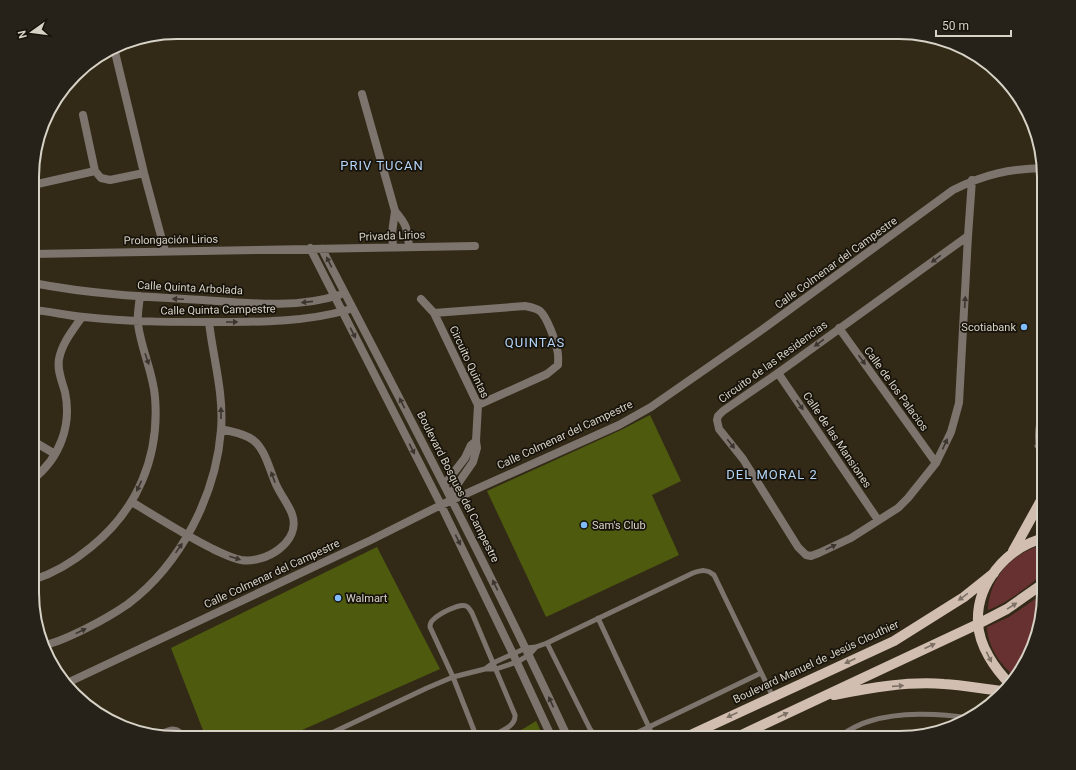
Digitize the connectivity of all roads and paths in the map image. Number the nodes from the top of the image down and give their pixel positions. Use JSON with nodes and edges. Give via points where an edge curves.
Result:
{"nodes":[{"id":1,"x":116,"y":54,"type":"edge"},
{"id":2,"x":362,"y":94,"type":"dead end"},
{"id":3,"x":82,"y":114,"type":"dead end"},
{"id":4,"x":1037,"y":168,"type":"edge"},
{"id":5,"x":95,"y":171,"type":"junction"},
{"id":6,"x":144,"y":173,"type":"junction"},
{"id":7,"x":972,"y":180,"type":"junction"},
{"id":8,"x":39,"y":184,"type":"edge"},
{"id":9,"x":395,"y":211,"type":"junction"},
{"id":10,"x":968,"y":236,"type":"junction"},
{"id":11,"x":409,"y":246,"type":"junction"},
{"id":12,"x":475,"y":246,"type":"dead end"},
{"id":13,"x":394,"y":247,"type":"junction"},
{"id":14,"x":310,"y":248,"type":"junction"},
{"id":15,"x":322,"y":249,"type":"junction"},
{"id":16,"x":165,"y":251,"type":"junction"},
{"id":17,"x":39,"y":254,"type":"edge"},
{"id":18,"x":39,"y":284,"type":"edge"},
{"id":19,"x":345,"y":293,"type":"junction"},
{"id":20,"x":140,"y":296,"type":"junction"},
{"id":21,"x":334,"y":296,"type":"junction"},
{"id":22,"x":421,"y":299,"type":"dead end"},
{"id":23,"x":353,"y":308,"type":"junction"},
{"id":24,"x":39,"y":311,"type":"edge"},
{"id":25,"x":342,"y":311,"type":"junction"},
{"id":26,"x":434,"y":313,"type":"junction"},
{"id":27,"x":82,"y":317,"type":"junction"},
{"id":28,"x":137,"y":322,"type":"junction"},
{"id":29,"x":209,"y":322,"type":"junction"},
{"id":30,"x":839,"y":328,"type":"junction"},
{"id":31,"x":778,"y":373,"type":"junction"},
{"id":32,"x":478,"y":405,"type":"junction"},
{"id":33,"x":221,"y":429,"type":"junction"},
{"id":34,"x":1037,"y":434,"type":"edge"},
{"id":35,"x":476,"y":441,"type":"junction"},
{"id":36,"x":39,"y":444,"type":"edge"},
{"id":37,"x":1037,"y":446,"type":"edge"},
{"id":38,"x":56,"y":454,"type":"junction"},
{"id":39,"x":936,"y":463,"type":"junction"},
{"id":40,"x":39,"y":474,"type":"edge"},
{"id":41,"x":445,"y":484,"type":"junction"},
{"id":42,"x":451,"y":497,"type":"junction"},
{"id":43,"x":132,"y":502,"type":"junction"},
{"id":44,"x":441,"y":505,"type":"junction"},
{"id":45,"x":1037,"y":508,"type":"edge"},
{"id":46,"x":878,"y":520,"type":"junction"},
{"id":47,"x":187,"y":536,"type":"junction"},
{"id":48,"x":1037,"y":540,"type":"edge"},
{"id":49,"x":1011,"y":554,"type":"junction"},
{"id":50,"x":994,"y":573,"type":"junction"},
{"id":51,"x":39,"y":578,"type":"edge"},
{"id":52,"x":1037,"y":588,"type":"edge"},
{"id":53,"x":598,"y":618,"type":"junction"},
{"id":54,"x":978,"y":624,"type":"junction"},
{"id":55,"x":49,"y":643,"type":"edge"},
{"id":56,"x":548,"y":643,"type":"junction"},
{"id":57,"x":528,"y":652,"type":"junction"},
{"id":58,"x":513,"y":654,"type":"junction"},
{"id":59,"x":517,"y":662,"type":"junction"},
{"id":60,"x":494,"y":663,"type":"junction"},
{"id":61,"x":485,"y":669,"type":"junction"},
{"id":62,"x":496,"y":669,"type":"junction"},
{"id":63,"x":761,"y":673,"type":"junction"},
{"id":64,"x":452,"y":678,"type":"junction"},
{"id":65,"x":1006,"y":680,"type":"edge"},
{"id":66,"x":72,"y":682,"type":"edge"},
{"id":67,"x":997,"y":690,"type":"edge"},
{"id":68,"x":773,"y":697,"type":"junction"},
{"id":69,"x":818,"y":698,"type":"junction"},
{"id":70,"x":961,"y":717,"type":"edge"},
{"id":71,"x":650,"y":726,"type":"junction"},
{"id":72,"x":166,"y":731,"type":"edge"},
{"id":73,"x":180,"y":731,"type":"edge"},
{"id":74,"x":335,"y":731,"type":"edge"},
{"id":75,"x":474,"y":731,"type":"edge"},
{"id":76,"x":500,"y":731,"type":"edge"},
{"id":77,"x":549,"y":731,"type":"edge"},
{"id":78,"x":565,"y":731,"type":"edge"},
{"id":79,"x":591,"y":731,"type":"edge"},
{"id":80,"x":640,"y":731,"type":"edge"},
{"id":81,"x":652,"y":731,"type":"edge"},
{"id":82,"x":699,"y":731,"type":"edge"},
{"id":83,"x":750,"y":731,"type":"edge"},
{"id":84,"x":848,"y":731,"type":"edge"}],
"edges":[{"from":1,"to":6,"type":"street"},
{"from":2,"to":9,"type":"street"},
{"from":3,"to":5,"type":"street"},
{"from":4,"to":7,"type":"street","name":"Calle Colmenar del Campestre","via":[[1019,169]]},
{"from":5,"to":6,"type":"street","via":[[101,178],[110,180]]},
{"from":5,"to":8,"type":"street"},
{"from":6,"to":16,"type":"street"},
{"from":7,"to":10,"type":"street","name":"Circuito de las Residencias"},
{"from":7,"to":42,"type":"street","name":"Calle Colmenar del Campestre","via":[[953,190],[763,329],[651,407],[619,425]]},
{"from":9,"to":11,"type":"street","via":[[404,221]]},
{"from":9,"to":13,"type":"street","via":[[392,228]]},
{"from":10,"to":30,"type":"street","name":"Circuito de las Residencias","one_way":true},
{"from":39,"to":10,"type":"street","name":"Circuito de las Residencias","one_way":true,"via":[[951,432],[959,403]]},
{"from":11,"to":12,"type":"street","name":"Privada Lirios"},
{"from":11,"to":13,"type":"street","name":"Privada Lirios"},
{"from":13,"to":15,"type":"street","name":"Privada Lirios"},
{"from":14,"to":15,"type":"street","name":"Privada Lirios"},
{"from":14,"to":16,"type":"street","name":"Prolongación Lirios"},
{"from":14,"to":21,"type":"street"},
{"from":19,"to":15,"type":"street","name":"Boulevard Bosques del Campestre","one_way":true},
{"from":16,"to":17,"type":"street","name":"Prolongación Lirios"},
{"from":18,"to":20,"type":"street","name":"Calle Quinta Arbolada"},
{"from":19,"to":21,"type":"street","name":"Calle Quinta Arbolada"},
{"from":19,"to":23,"type":"street","name":"Boulevard Bosques del Campestre"},
{"from":21,"to":20,"type":"street","name":"Calle Quinta Arbolada","one_way":true,"via":[[304,302],[275,303]]},
{"from":20,"to":28,"type":"street"},
{"from":21,"to":25,"type":"street"},
{"from":22,"to":26,"type":"street","name":"Circuito Quintas"},
{"from":23,"to":25,"type":"street","name":"Calle Quinta Campestre"},
{"from":41,"to":23,"type":"street","name":"Boulevard Bosques del Campestre","one_way":true},
{"from":24,"to":27,"type":"street","name":"Calle Quinta Campestre"},
{"from":29,"to":25,"type":"street","name":"Calle Quinta Campestre","one_way":true,"via":[[296,319]]},
{"from":25,"to":44,"type":"street","one_way":true},
{"from":26,"to":32,"type":"street","name":"Circuito Quintas"},
{"from":26,"to":32,"type":"street","via":[[525,306],[534,307],[546,320],[558,349],[558,365],[547,374]]},
{"from":27,"to":28,"type":"street","name":"Calle Quinta Campestre"},
{"from":27,"to":38,"type":"street","via":[[61,350],[58,362],[67,419],[66,429]]},
{"from":28,"to":29,"type":"street","name":"Calle Quinta Campestre"},
{"from":28,"to":43,"type":"street","one_way":true,"via":[[155,397],[155,425],[151,455]]},
{"from":33,"to":29,"type":"street","one_way":true,"via":[[221,402]]},
{"from":30,"to":31,"type":"street","name":"Circuito de las Residencias","one_way":true},
{"from":30,"to":39,"type":"street","name":"Calle de los Palacios","one_way":true},
{"from":31,"to":46,"type":"street","name":"Calle de las Mansiones","one_way":true},
{"from":31,"to":46,"type":"street","name":"Circuito de las Residencias","one_way":true,"via":[[723,411],[717,420],[719,429],[743,459],[798,547],[806,555],[811,556],[852,538]]},
{"from":32,"to":35,"type":"street","name":"Circuito Quintas"},
{"from":33,"to":47,"type":"street","via":[[212,481]]},
{"from":47,"to":33,"type":"street","one_way":true,"via":[[227,555],[251,561],[279,550],[293,531],[292,514],[260,447],[245,435]]},
{"from":34,"to":37,"type":"lane"},
{"from":35,"to":41,"type":"street"},
{"from":35,"to":42,"type":"street","name":"Circuito Quintas","via":[[473,462]]},
{"from":36,"to":38,"type":"street"},
{"from":38,"to":40,"type":"street"},
{"from":39,"to":46,"type":"street","name":"Circuito de las Residencias","via":[[898,508]]},
{"from":41,"to":42,"type":"street","name":"Boulevard Bosques del Campestre"},
{"from":42,"to":44,"type":"street","name":"Calle Colmenar del Campestre"},
{"from":57,"to":42,"type":"street","name":"Boulevard Bosques del Campestre","one_way":true},
{"from":43,"to":47,"type":"street"},
{"from":43,"to":51,"type":"street","via":[[104,536],[84,553],[63,568]]},
{"from":44,"to":58,"type":"street","one_way":true},
{"from":44,"to":66,"type":"street","name":"Calle Colmenar del Campestre"},
{"from":45,"to":49,"type":"main road"},
{"from":55,"to":47,"type":"street","one_way":true,"via":[[103,620],[129,603],[154,580]]},
{"from":48,"to":49,"type":"main road"},
{"from":49,"to":50,"type":"main road"},
{"from":50,"to":54,"type":"main road","via":[[982,593]]},
{"from":50,"to":68,"type":"main road","name":"Boulevard Manuel de Jesús Clouthier","one_way":true,"via":[[958,601],[894,641]]},
{"from":54,"to":52,"type":"main road","one_way":true,"via":[[1008,609]]},
{"from":53,"to":56,"type":"lane"},
{"from":53,"to":63,"type":"lane","via":[[693,573],[706,570],[714,575]]},
{"from":53,"to":71,"type":"lane"},
{"from":54,"to":65,"type":"main road","one_way":true,"via":[[983,645],[991,662]]},
{"from":69,"to":54,"type":"main road","one_way":true},
{"from":56,"to":57,"type":"lane"},
{"from":56,"to":79,"type":"lane"},
{"from":57,"to":58,"type":"lane"},
{"from":57,"to":59,"type":"lane"},
{"from":78,"to":57,"type":"street","name":"Boulevard Bosques del Campestre","one_way":true},
{"from":58,"to":59,"type":"street"},
{"from":58,"to":60,"type":"lane"},
{"from":59,"to":62,"type":"lane"},
{"from":59,"to":77,"type":"street"},
{"from":60,"to":61,"type":"lane"},
{"from":60,"to":62,"type":"lane"},
{"from":60,"to":64,"type":"lane","via":[[469,608],[456,606],[430,623]]},
{"from":61,"to":62,"type":"lane"},
{"from":61,"to":64,"type":"lane"},
{"from":62,"to":76,"type":"lane","via":[[516,720]]},
{"from":63,"to":68,"type":"lane"},
{"from":63,"to":71,"type":"lane"},
{"from":64,"to":74,"type":"lane"},
{"from":64,"to":75,"type":"lane"},
{"from":69,"to":67,"type":"main road","one_way":true,"via":[[866,689],[912,685],[943,684]]},
{"from":68,"to":82,"type":"main road","name":"Boulevard Manuel de Jesús Clouthier","one_way":true},
{"from":83,"to":69,"type":"main road","one_way":true},
{"from":70,"to":84,"type":"lane","via":[[897,716],[869,721]]},
{"from":71,"to":80,"type":"lane"},
{"from":71,"to":81,"type":"lane"},
{"from":72,"to":73,"type":"lane"}]}
